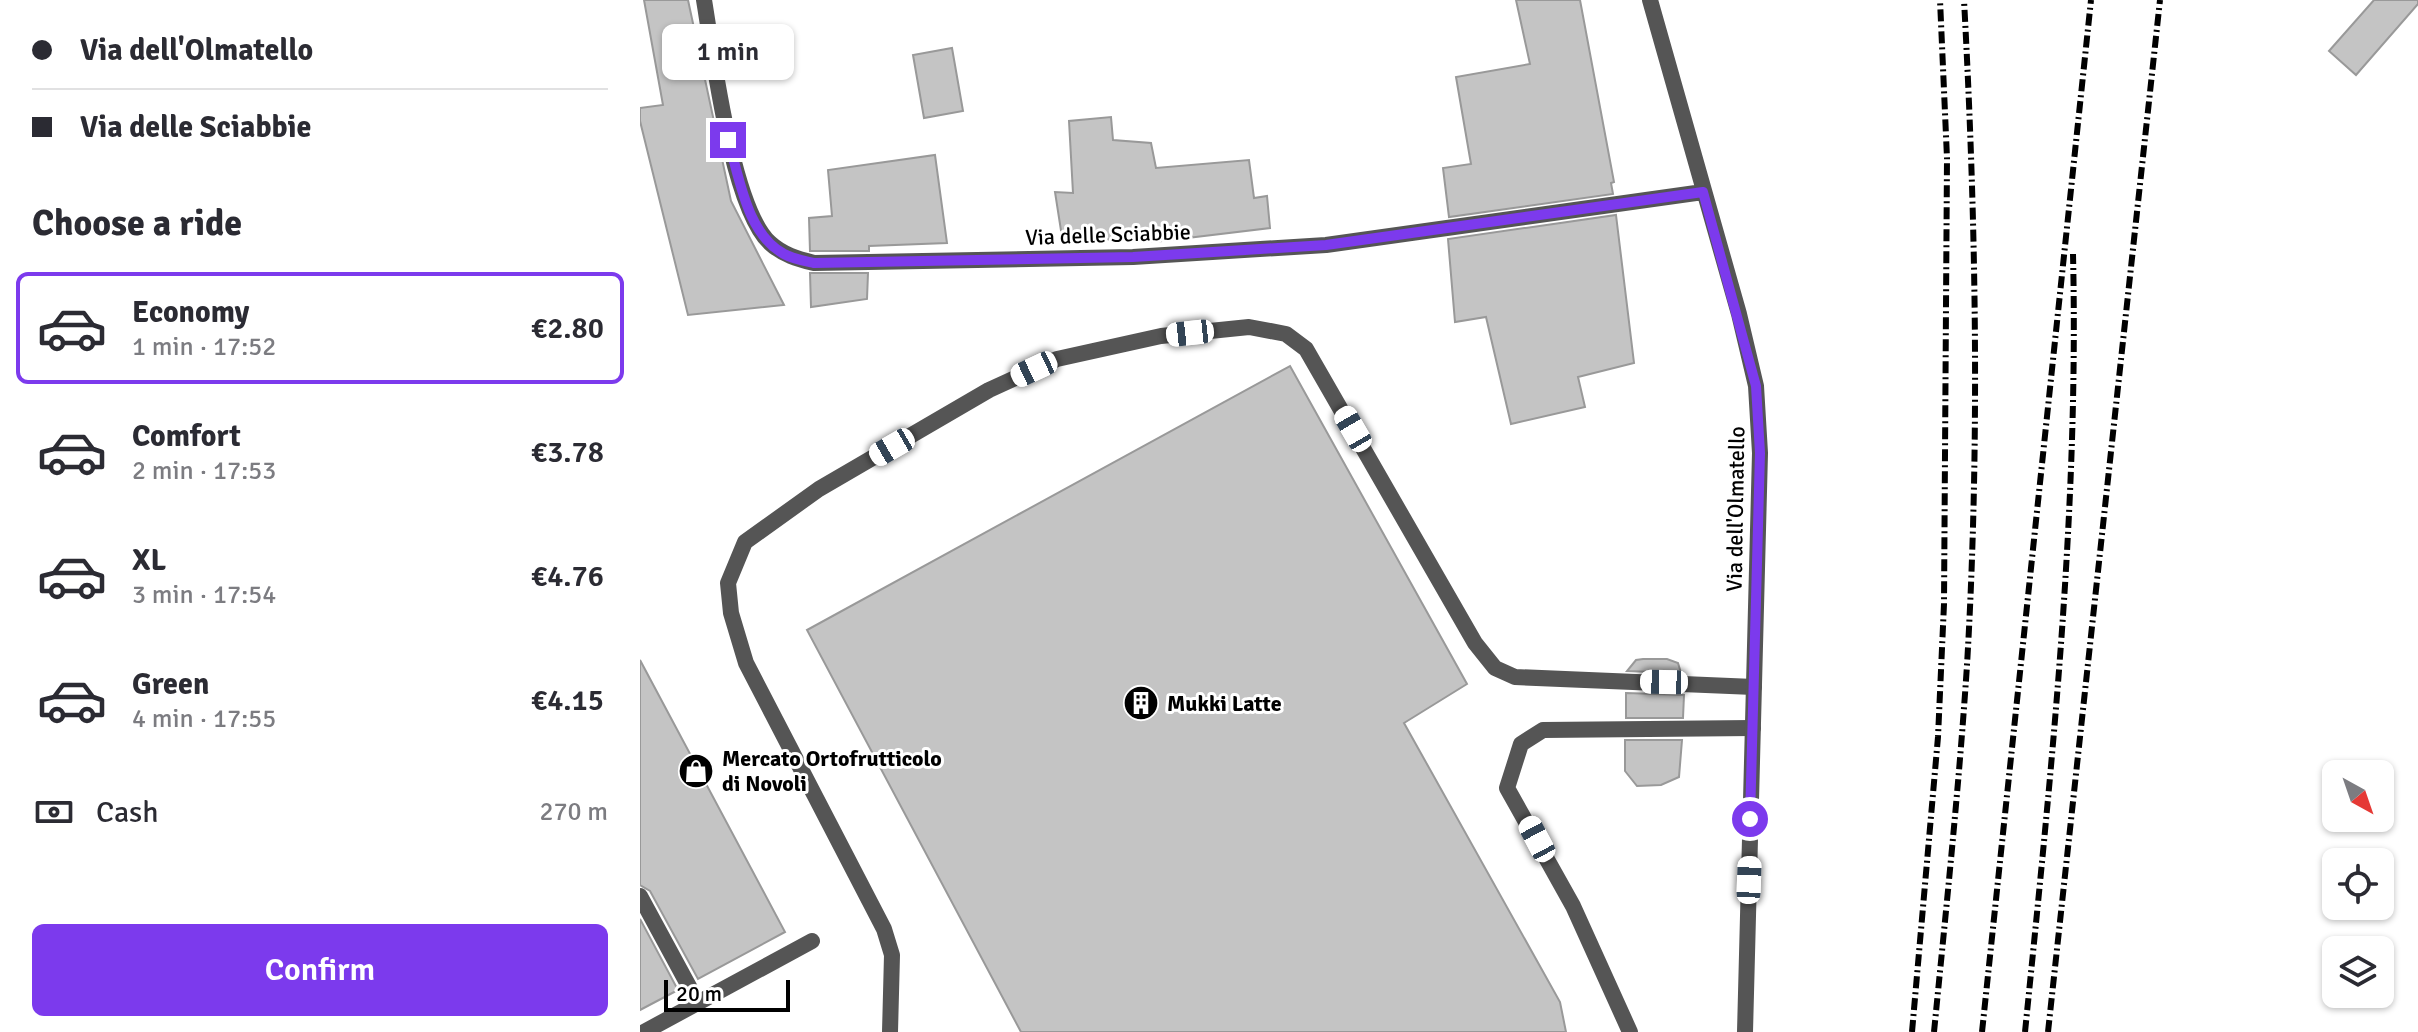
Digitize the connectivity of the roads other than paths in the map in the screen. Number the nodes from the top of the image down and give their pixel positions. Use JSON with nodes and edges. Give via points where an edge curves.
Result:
{"nodes":[{"id":1,"x":704,"y":0,"type":"edge"},
{"id":2,"x":1650,"y":0,"type":"edge"},
{"id":3,"x":1703,"y":192,"type":"junction"},
{"id":4,"x":1754,"y":687,"type":"junction"},
{"id":5,"x":1753,"y":728,"type":"junction"},
{"id":6,"x":640,"y":896,"type":"edge"},
{"id":7,"x":812,"y":941,"type":"dead end"},
{"id":8,"x":698,"y":1003,"type":"junction"},
{"id":9,"x":644,"y":1032,"type":"edge"},
{"id":10,"x":890,"y":1032,"type":"edge"},
{"id":11,"x":1630,"y":1032,"type":"edge"},
{"id":12,"x":1745,"y":1032,"type":"edge"}],
"edges":[{"from":1,"to":3,"type":"street","name":"Via delle Sciabbie","via":[[728,140],[753,219],[768,242],[786,255],[814,263],[1133,257],[1326,245]]},
{"from":2,"to":3,"type":"street","name":"Via dell'Olmatello"},
{"from":3,"to":4,"type":"street","name":"Via dell'Olmatello","via":[[1756,386],[1760,453]]},
{"from":4,"to":5,"type":"street","name":"Via dell'Olmatello"},
{"from":4,"to":10,"type":"street","via":[[1515,677],[1495,668],[1475,643],[1306,349],[1286,334],[1249,327],[1175,334],[1057,359],[989,390],[819,489],[745,542],[728,583],[746,663],[884,929],[892,955]]},
{"from":5,"to":11,"type":"street","via":[[1543,730],[1521,744],[1507,788],[1573,906]]},
{"from":5,"to":12,"type":"street","name":"Via dell'Olmatello"},
{"from":6,"to":8,"type":"street"},
{"from":7,"to":8,"type":"street"},
{"from":8,"to":9,"type":"street"}]}
